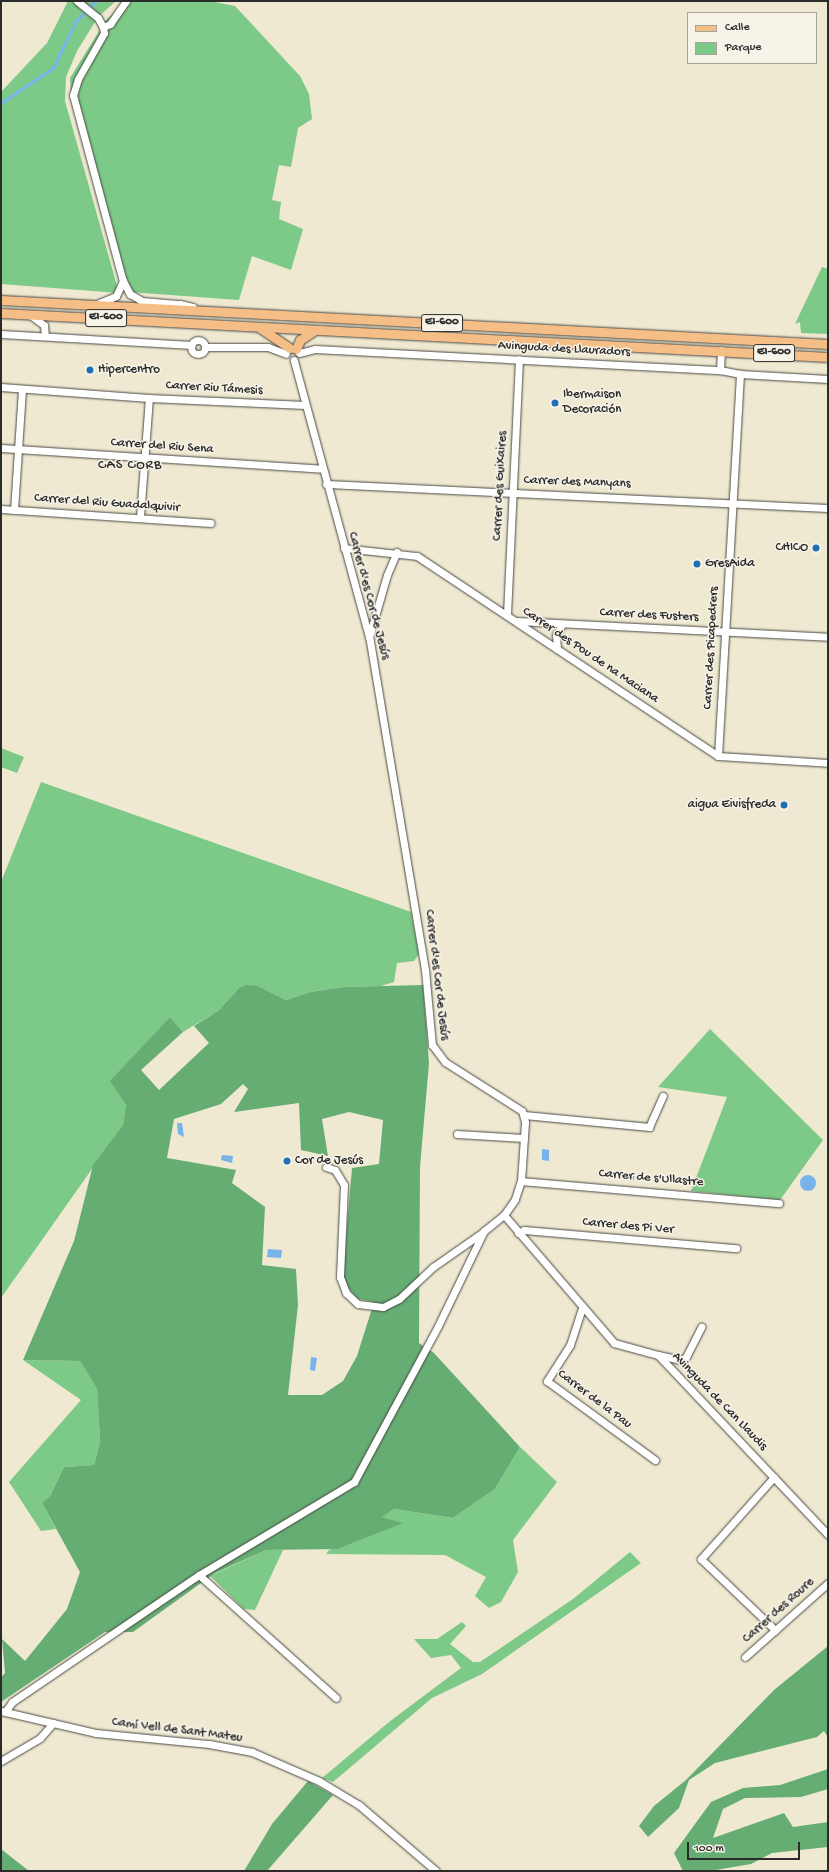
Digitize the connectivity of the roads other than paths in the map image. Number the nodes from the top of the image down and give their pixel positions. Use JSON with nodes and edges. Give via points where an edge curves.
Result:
{"nodes":[{"id":1,"x":77,"y":1,"type":"edge"},
{"id":2,"x":126,"y":1,"type":"edge"},
{"id":3,"x":104,"y":27,"type":"junction"},
{"id":4,"x":123,"y":281,"type":"junction"},
{"id":5,"x":1,"y":300,"type":"edge"},
{"id":6,"x":92,"y":305,"type":"junction"},
{"id":7,"x":204,"y":311,"type":"junction"},
{"id":8,"x":1,"y":313,"type":"edge"},
{"id":9,"x":28,"y":314,"type":"junction"},
{"id":10,"x":257,"y":326,"type":"junction"},
{"id":11,"x":316,"y":330,"type":"junction"},
{"id":12,"x":1,"y":334,"type":"edge"},
{"id":13,"x":45,"y":336,"type":"junction"},
{"id":14,"x":828,"y":344,"type":"edge"},
{"id":15,"x":192,"y":345,"type":"junction"},
{"id":16,"x":205,"y":347,"type":"junction"},
{"id":17,"x":721,"y":350,"type":"junction"},
{"id":18,"x":293,"y":351,"type":"junction"},
{"id":19,"x":828,"y":357,"type":"edge"},
{"id":20,"x":519,"y":359,"type":"junction"},
{"id":21,"x":720,"y":370,"type":"junction"},
{"id":22,"x":740,"y":374,"type":"junction"},
{"id":23,"x":828,"y":379,"type":"edge"},
{"id":24,"x":1,"y":387,"type":"edge"},
{"id":25,"x":22,"y":388,"type":"junction"},
{"id":26,"x":149,"y":398,"type":"junction"},
{"id":27,"x":305,"y":405,"type":"junction"},
{"id":28,"x":1,"y":448,"type":"edge"},
{"id":29,"x":18,"y":449,"type":"junction"},
{"id":30,"x":144,"y":457,"type":"junction"},
{"id":31,"x":322,"y":469,"type":"junction"},
{"id":32,"x":326,"y":484,"type":"junction"},
{"id":33,"x":513,"y":493,"type":"junction"},
{"id":34,"x":733,"y":502,"type":"junction"},
{"id":35,"x":828,"y":508,"type":"edge"},
{"id":36,"x":1,"y":509,"type":"edge"},
{"id":37,"x":14,"y":510,"type":"junction"},
{"id":38,"x":140,"y":517,"type":"junction"},
{"id":39,"x":211,"y":522,"type":"dead end"},
{"id":40,"x":344,"y":548,"type":"junction"},
{"id":41,"x":397,"y":552,"type":"junction"},
{"id":42,"x":507,"y":614,"type":"junction"},
{"id":43,"x":517,"y":621,"type":"junction"},
{"id":44,"x":562,"y":624,"type":"junction"},
{"id":45,"x":725,"y":632,"type":"junction"},
{"id":46,"x":369,"y":637,"type":"junction"},
{"id":47,"x":828,"y":637,"type":"edge"},
{"id":48,"x":558,"y":648,"type":"junction"},
{"id":49,"x":718,"y":756,"type":"junction"},
{"id":50,"x":828,"y":763,"type":"edge"},
{"id":51,"x":663,"y":1096,"type":"dead end"},
{"id":52,"x":524,"y":1115,"type":"junction"},
{"id":53,"x":457,"y":1134,"type":"dead end"},
{"id":54,"x":524,"y":1138,"type":"junction"},
{"id":55,"x":326,"y":1167,"type":"dead end"},
{"id":56,"x":521,"y":1181,"type":"junction"},
{"id":57,"x":778,"y":1203,"type":"dead end"},
{"id":58,"x":504,"y":1215,"type":"junction"},
{"id":59,"x":484,"y":1231,"type":"junction"},
{"id":60,"x":518,"y":1233,"type":"junction"},
{"id":61,"x":736,"y":1248,"type":"dead end"},
{"id":62,"x":582,"y":1308,"type":"junction"},
{"id":63,"x":701,"y":1327,"type":"dead end"},
{"id":64,"x":658,"y":1355,"type":"junction"},
{"id":65,"x":655,"y":1460,"type":"dead end"},
{"id":66,"x":774,"y":1477,"type":"junction"},
{"id":67,"x":828,"y":1535,"type":"edge"},
{"id":68,"x":199,"y":1576,"type":"junction"},
{"id":69,"x":828,"y":1583,"type":"edge"},
{"id":70,"x":775,"y":1630,"type":"junction"},
{"id":71,"x":745,"y":1657,"type":"dead end"},
{"id":72,"x":336,"y":1698,"type":"dead end"},
{"id":73,"x":3,"y":1712,"type":"edge"},
{"id":74,"x":53,"y":1723,"type":"junction"},
{"id":75,"x":1,"y":1761,"type":"edge"},
{"id":76,"x":436,"y":1871,"type":"edge"}],
"edges":[{"from":1,"to":3,"type":"street","via":[[98,18]]},
{"from":2,"to":3,"type":"street","via":[[110,24]]},
{"from":3,"to":4,"type":"street","via":[[104,33],[78,79],[73,95]]},
{"from":4,"to":6,"type":"street","via":[[116,296]]},
{"from":4,"to":7,"type":"street","via":[[130,294],[142,301],[180,304]]},
{"from":5,"to":6,"type":"main road","number":"EI-600"},
{"from":6,"to":7,"type":"main road","number":"EI-600"},
{"from":7,"to":14,"type":"main road","number":"EI-600"},
{"from":8,"to":9,"type":"main road","number":"EI-600"},
{"from":9,"to":10,"type":"main road","number":"EI-600"},
{"from":9,"to":13,"type":"street","via":[[44,325]]},
{"from":10,"to":11,"type":"main road","number":"EI-600"},
{"from":10,"to":18,"type":"main road"},
{"from":11,"to":17,"type":"main road","number":"EI-600"},
{"from":11,"to":18,"type":"main road","via":[[300,340]]},
{"from":12,"to":13,"type":"street"},
{"from":13,"to":15,"type":"street"},
{"from":15,"to":16,"type":"street","via":[[198,340]]},
{"from":15,"to":16,"type":"street","via":[[192,350],[197,354],[203,352]]},
{"from":16,"to":18,"type":"street","via":[[268,347]]},
{"from":17,"to":19,"type":"main road","number":"EI-600"},
{"from":17,"to":21,"type":"street"},
{"from":18,"to":20,"type":"street","name":"Avinguda des Llauradors","via":[[316,349]]},
{"from":18,"to":27,"type":"street","via":[[288,359],[294,360]]},
{"from":20,"to":21,"type":"street","name":"Avinguda des Llauradors"},
{"from":20,"to":33,"type":"street","name":"Carrer des Guixaires"},
{"from":21,"to":22,"type":"street","name":"Avinguda des Llauradors"},
{"from":22,"to":23,"type":"street","name":"Avinguda des Llauradors"},
{"from":22,"to":34,"type":"street","name":"Carrer des Picapedrers"},
{"from":24,"to":25,"type":"street","name":"Carrer Riu Támesis"},
{"from":25,"to":26,"type":"street","name":"Carrer Riu Támesis"},
{"from":25,"to":29,"type":"street"},
{"from":26,"to":27,"type":"street","name":"Carrer Riu Támesis"},
{"from":26,"to":30,"type":"street"},
{"from":27,"to":31,"type":"street","name":"Carrer d'es Cor de Jesús"},
{"from":28,"to":29,"type":"street","name":"Carrer del Riu Sena"},
{"from":29,"to":30,"type":"street","name":"Carrer del Riu Sena"},
{"from":29,"to":37,"type":"street"},
{"from":30,"to":31,"type":"street","name":"Carrer del Riu Sena"},
{"from":30,"to":38,"type":"street"},
{"from":31,"to":32,"type":"street","name":"Carrer d'es Cor de Jesús"},
{"from":32,"to":33,"type":"street","name":"Carrer des Manyans"},
{"from":32,"to":40,"type":"street","name":"Carrer d'es Cor de Jesús"},
{"from":33,"to":34,"type":"street","name":"Carrer des Manyans"},
{"from":33,"to":42,"type":"street","name":"Carrer des Guixaires"},
{"from":34,"to":35,"type":"street","name":"Carrer des Manyans"},
{"from":34,"to":45,"type":"street","name":"Carrer des Picapedrers"},
{"from":36,"to":37,"type":"street","name":"Carrer del Riu Guadalquivir"},
{"from":37,"to":38,"type":"street","name":"Carrer del Riu Guadalquivir"},
{"from":38,"to":39,"type":"street","name":"Carrer del Riu Guadalquivir"},
{"from":40,"to":41,"type":"street","name":"Carrer des Pou de na Maciana"},
{"from":40,"to":46,"type":"street","name":"Carrer d'es Cor de Jesús"},
{"from":41,"to":42,"type":"street","name":"Carrer des Pou de na Maciana","via":[[417,556]]},
{"from":41,"to":46,"type":"street","via":[[387,575]]},
{"from":42,"to":43,"type":"street","name":"Carrer des Pou de na Maciana"},
{"from":43,"to":44,"type":"street","name":"Carrer des Fusters"},
{"from":43,"to":48,"type":"street","name":"Carrer des Pou de na Maciana"},
{"from":44,"to":45,"type":"street","name":"Carrer des Fusters"},
{"from":44,"to":48,"type":"street","via":[[556,635]]},
{"from":45,"to":47,"type":"street","name":"Carrer des Fusters"},
{"from":45,"to":49,"type":"street","name":"Carrer des Picapedrers"},
{"from":46,"to":52,"type":"street","name":"Carrer d'es Cor de Jesús","via":[[425,970],[432,1045],[445,1062],[518,1108]]},
{"from":48,"to":49,"type":"street","name":"Carrer des Pou de na Maciana"},
{"from":49,"to":50,"type":"street"},
{"from":51,"to":52,"type":"street","via":[[649,1127]]},
{"from":52,"to":54,"type":"street"},
{"from":53,"to":54,"type":"street"},
{"from":54,"to":56,"type":"street"},
{"from":55,"to":59,"type":"street","via":[[335,1170],[344,1185],[340,1277],[346,1293],[358,1304],[383,1307],[399,1299],[433,1267]]},
{"from":56,"to":57,"type":"street","name":"Carrer de s'Ullastre"},
{"from":56,"to":58,"type":"street","via":[[515,1199]]},
{"from":58,"to":59,"type":"street"},
{"from":58,"to":60,"type":"street","name":"Avinguda de Can Llaudis"},
{"from":59,"to":68,"type":"street","via":[[421,1357],[354,1482]]},
{"from":60,"to":61,"type":"street","name":"Carrer des Pi Ver","via":[[524,1230]]},
{"from":60,"to":62,"type":"street","name":"Avinguda de Can Llaudis"},
{"from":62,"to":64,"type":"street","name":"Avinguda de Can Llaudis","via":[[614,1343]]},
{"from":62,"to":65,"type":"street","name":"Carrer de la Pau","via":[[570,1344],[547,1381]]},
{"from":63,"to":64,"type":"street","via":[[686,1357],[681,1360]]},
{"from":64,"to":66,"type":"street","name":"Avinguda de Can Llaudis"},
{"from":66,"to":67,"type":"street","name":"Avinguda de Can Llaudis"},
{"from":66,"to":70,"type":"street","via":[[701,1559]]},
{"from":68,"to":72,"type":"street"},
{"from":68,"to":73,"type":"street","via":[[12,1702]]},
{"from":69,"to":70,"type":"street","name":"Carrer des Roure"},
{"from":70,"to":71,"type":"street","name":"Carrer des Roure"},
{"from":73,"to":74,"type":"street","name":"Camí Vell de Sant Mateu"},
{"from":74,"to":75,"type":"street","via":[[40,1738]]},
{"from":74,"to":76,"type":"street","name":"Camí Vell de Sant Mateu","via":[[96,1733],[230,1747],[264,1757],[319,1781],[359,1805]]}]}
